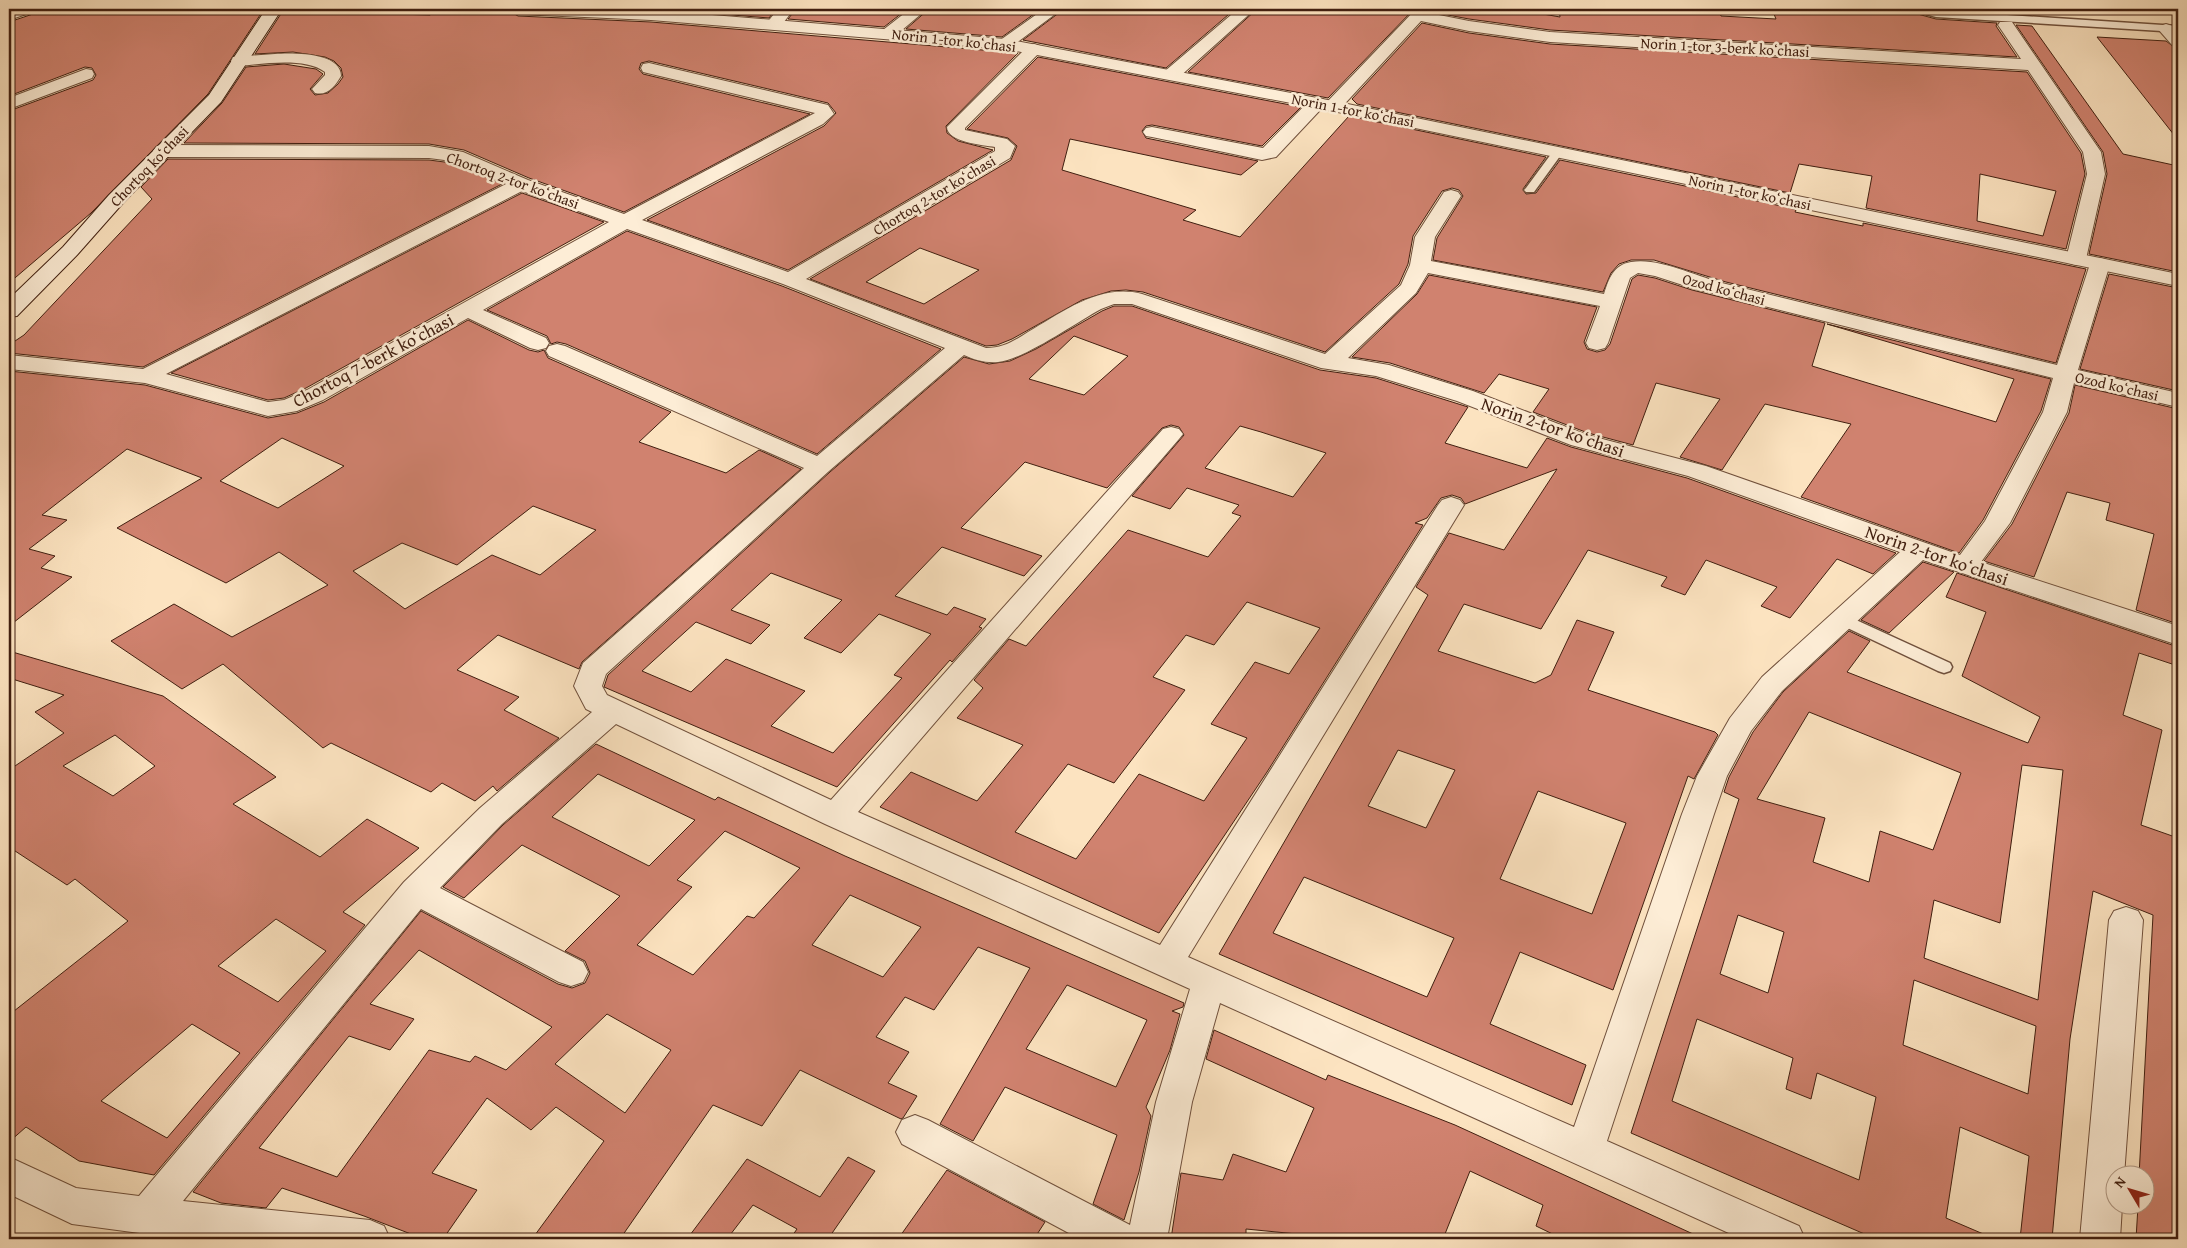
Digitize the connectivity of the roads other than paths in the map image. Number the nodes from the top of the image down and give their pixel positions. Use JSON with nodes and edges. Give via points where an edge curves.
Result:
{"nodes":[{"id":1,"x":26,"y":9,"type":"edge"},
{"id":2,"x":274,"y":9,"type":"edge"},
{"id":3,"x":528,"y":9,"type":"edge"},
{"id":4,"x":786,"y":9,"type":"edge"},
{"id":5,"x":918,"y":9,"type":"edge"},
{"id":6,"x":1054,"y":9,"type":"edge"},
{"id":7,"x":1248,"y":9,"type":"edge"},
{"id":8,"x":1918,"y":9,"type":"edge"},
{"id":9,"x":1998,"y":9,"type":"edge"},
{"id":10,"x":1421,"y":13,"type":"edge"},
{"id":11,"x":9,"y":14,"type":"edge"},
{"id":12,"x":2005,"y":21,"type":"junction"},
{"id":13,"x":774,"y":24,"type":"junction"},
{"id":14,"x":2172,"y":29,"type":"edge"},
{"id":15,"x":889,"y":33,"type":"junction"},
{"id":16,"x":2178,"y":42,"type":"edge"},
{"id":17,"x":1005,"y":44,"type":"junction"},
{"id":18,"x":1034,"y":48,"type":"junction"},
{"id":19,"x":239,"y":61,"type":"junction"},
{"id":20,"x":2033,"y":65,"type":"junction"},
{"id":21,"x":649,"y":68,"type":"dead end"},
{"id":22,"x":86,"y":74,"type":"dead end"},
{"id":23,"x":1171,"y":74,"type":"junction"},
{"id":24,"x":321,"y":89,"type":"dead end"},
{"id":25,"x":9,"y":104,"type":"edge"},
{"id":26,"x":1325,"y":104,"type":"junction"},
{"id":27,"x":1152,"y":132,"type":"dead end"},
{"id":28,"x":162,"y":151,"type":"junction"},
{"id":29,"x":1558,"y":152,"type":"junction"},
{"id":30,"x":521,"y":184,"type":"junction"},
{"id":31,"x":1530,"y":190,"type":"dead end"},
{"id":32,"x":1451,"y":196,"type":"dead end"},
{"id":33,"x":626,"y":221,"type":"junction"},
{"id":34,"x":2076,"y":259,"type":"junction"},
{"id":35,"x":2100,"y":264,"type":"junction"},
{"id":36,"x":1420,"y":265,"type":"junction"},
{"id":37,"x":790,"y":280,"type":"junction"},
{"id":38,"x":2178,"y":280,"type":"edge"},
{"id":39,"x":1612,"y":302,"type":"junction"},
{"id":40,"x":466,"y":310,"type":"junction"},
{"id":41,"x":9,"y":311,"type":"edge"},
{"id":42,"x":1597,"y":343,"type":"dead end"},
{"id":43,"x":960,"y":347,"type":"junction"},
{"id":44,"x":9,"y":362,"type":"edge"},
{"id":45,"x":1330,"y":363,"type":"junction"},
{"id":46,"x":2065,"y":374,"type":"junction"},
{"id":47,"x":146,"y":376,"type":"junction"},
{"id":48,"x":2178,"y":400,"type":"edge"},
{"id":49,"x":1171,"y":434,"type":"dead end"},
{"id":50,"x":820,"y":466,"type":"junction"},
{"id":51,"x":1451,"y":504,"type":"dead end"},
{"id":52,"x":1919,"y":549,"type":"junction"},
{"id":53,"x":1965,"y":566,"type":"junction"},
{"id":54,"x":1843,"y":619,"type":"junction"},
{"id":55,"x":2178,"y":636,"type":"edge"},
{"id":56,"x":1944,"y":667,"type":"dead end"},
{"id":57,"x":612,"y":711,"type":"junction"},
{"id":58,"x":836,"y":816,"type":"junction"},
{"id":59,"x":416,"y":891,"type":"junction"},
{"id":60,"x":2126,"y":920,"type":"dead end"},
{"id":61,"x":1166,"y":964,"type":"junction"},
{"id":62,"x":571,"y":972,"type":"dead end"},
{"id":63,"x":1210,"y":983,"type":"junction"},
{"id":64,"x":915,"y":1132,"type":"dead end"},
{"id":65,"x":1585,"y":1150,"type":"junction"},
{"id":66,"x":9,"y":1175,"type":"edge"},
{"id":67,"x":147,"y":1216,"type":"junction"},
{"id":68,"x":370,"y":1239,"type":"edge"},
{"id":69,"x":1118,"y":1239,"type":"edge"},
{"id":70,"x":1147,"y":1239,"type":"edge"},
{"id":71,"x":1785,"y":1239,"type":"edge"},
{"id":72,"x":2100,"y":1239,"type":"edge"}],
"edges":[{"from":1,"to":11,"type":"street"},
{"from":2,"to":19,"type":"street","name":"Chortoq koʻchasi"},
{"from":3,"to":13,"type":"street","name":"Norin 1-tor koʻchasi"},
{"from":4,"to":13,"type":"street"},
{"from":5,"to":15,"type":"street"},
{"from":6,"to":17,"type":"street"},
{"from":7,"to":23,"type":"street"},
{"from":8,"to":12,"type":"lane"},
{"from":9,"to":12,"type":"lane"},
{"from":10,"to":20,"type":"street","name":"Norin 1-tor 3-berk koʻchasi","via":[[1469,26],[1550,37]]},
{"from":10,"to":26,"type":"street"},
{"from":12,"to":14,"type":"lane"},
{"from":12,"to":20,"type":"street"},
{"from":13,"to":15,"type":"street","name":"Norin 1-tor koʻchasi"},
{"from":14,"to":16,"type":"street"},
{"from":15,"to":17,"type":"street","name":"Norin 1-tor koʻchasi"},
{"from":17,"to":18,"type":"street","name":"Norin 1-tor koʻchasi"},
{"from":18,"to":23,"type":"street","name":"Norin 1-tor koʻchasi"},
{"from":18,"to":37,"type":"street","name":"Chortoq 2-tor koʻchasi","via":[[956,127],[959,134],[1006,146],[1003,154]]},
{"from":19,"to":24,"type":"street","via":[[316,61],[333,70],[333,76]]},
{"from":19,"to":28,"type":"street","name":"Chortoq koʻchasi","via":[[215,98]]},
{"from":20,"to":34,"type":"street","via":[[2085,140],[2095,164],[2096,174]]},
{"from":21,"to":33,"type":"street","via":[[822,109],[824,114]]},
{"from":22,"to":25,"type":"street"},
{"from":23,"to":26,"type":"street","name":"Norin 1-tor koʻchasi"},
{"from":26,"to":27,"type":"street","via":[[1269,152],[1262,154]]},
{"from":26,"to":29,"type":"street","name":"Norin 1-tor koʻchasi"},
{"from":28,"to":30,"type":"street","name":"Chortoq 2-tor koʻchasi","via":[[442,153]]},
{"from":28,"to":41,"type":"street","name":"Chortoq koʻchasi","via":[[70,251]]},
{"from":29,"to":31,"type":"lane"},
{"from":29,"to":34,"type":"street","name":"Norin 1-tor koʻchasi"},
{"from":30,"to":33,"type":"street","name":"Chortoq 2-tor koʻchasi"},
{"from":30,"to":47,"type":"street"},
{"from":32,"to":36,"type":"street","via":[[1425,238]]},
{"from":33,"to":37,"type":"street","name":"Chortoq 2-tor koʻchasi"},
{"from":33,"to":40,"type":"street"},
{"from":34,"to":35,"type":"street","name":"Norin 1-tor koʻchasi"},
{"from":35,"to":38,"type":"street","name":"Norin 1-tor koʻchasi"},
{"from":35,"to":46,"type":"street"},
{"from":36,"to":39,"type":"street"},
{"from":36,"to":45,"type":"street","via":[[1409,289]]},
{"from":37,"to":43,"type":"street","name":"Chortoq 2-tor koʻchasi"},
{"from":39,"to":42,"type":"street"},
{"from":39,"to":46,"type":"street","name":"Ozod koʻchasi","via":[[1622,273],[1640,267]]},
{"from":40,"to":47,"type":"street","name":"Chortoq 7-berk koʻchasi","via":[[315,395],[289,406],[268,409]]},
{"from":40,"to":50,"type":"street","name":"Chortoq 7-berk koʻchasi"},
{"from":43,"to":45,"type":"street","name":"Norin 2-tor koʻchasi","via":[[983,355],[1010,352],[1093,304],[1120,296],[1135,298]]},
{"from":43,"to":50,"type":"street"},
{"from":44,"to":47,"type":"street","name":"Chortoq 7-berk koʻchasi"},
{"from":45,"to":52,"type":"street","name":"Norin 2-tor koʻchasi","via":[[1382,370],[1465,396],[1579,440],[1697,471]]},
{"from":46,"to":48,"type":"street","name":"Ozod koʻchasi"},
{"from":46,"to":53,"type":"street","via":[[2055,412],[1997,524]]},
{"from":49,"to":58,"type":"street"},
{"from":50,"to":57,"type":"street","via":[[593,670],[588,686],[596,702]]},
{"from":51,"to":61,"type":"street"},
{"from":52,"to":53,"type":"street","name":"Norin 2-tor koʻchasi"},
{"from":52,"to":54,"type":"street"},
{"from":53,"to":55,"type":"street","name":"Norin 2-tor koʻchasi"},
{"from":54,"to":56,"type":"lane"},
{"from":54,"to":65,"type":"street","via":[[1772,684],[1740,725],[1712,776]]},
{"from":57,"to":58,"type":"street"},
{"from":57,"to":59,"type":"street","via":[[491,816]]},
{"from":58,"to":61,"type":"street"},
{"from":59,"to":62,"type":"street"},
{"from":59,"to":67,"type":"street"},
{"from":60,"to":72,"type":"street"},
{"from":61,"to":63,"type":"street"},
{"from":63,"to":65,"type":"street"},
{"from":63,"to":70,"type":"street","via":[[1174,1102]]},
{"from":64,"to":69,"type":"street"},
{"from":65,"to":71,"type":"street"},
{"from":66,"to":67,"type":"street","via":[[72,1206]]},
{"from":67,"to":68,"type":"street"}]}
